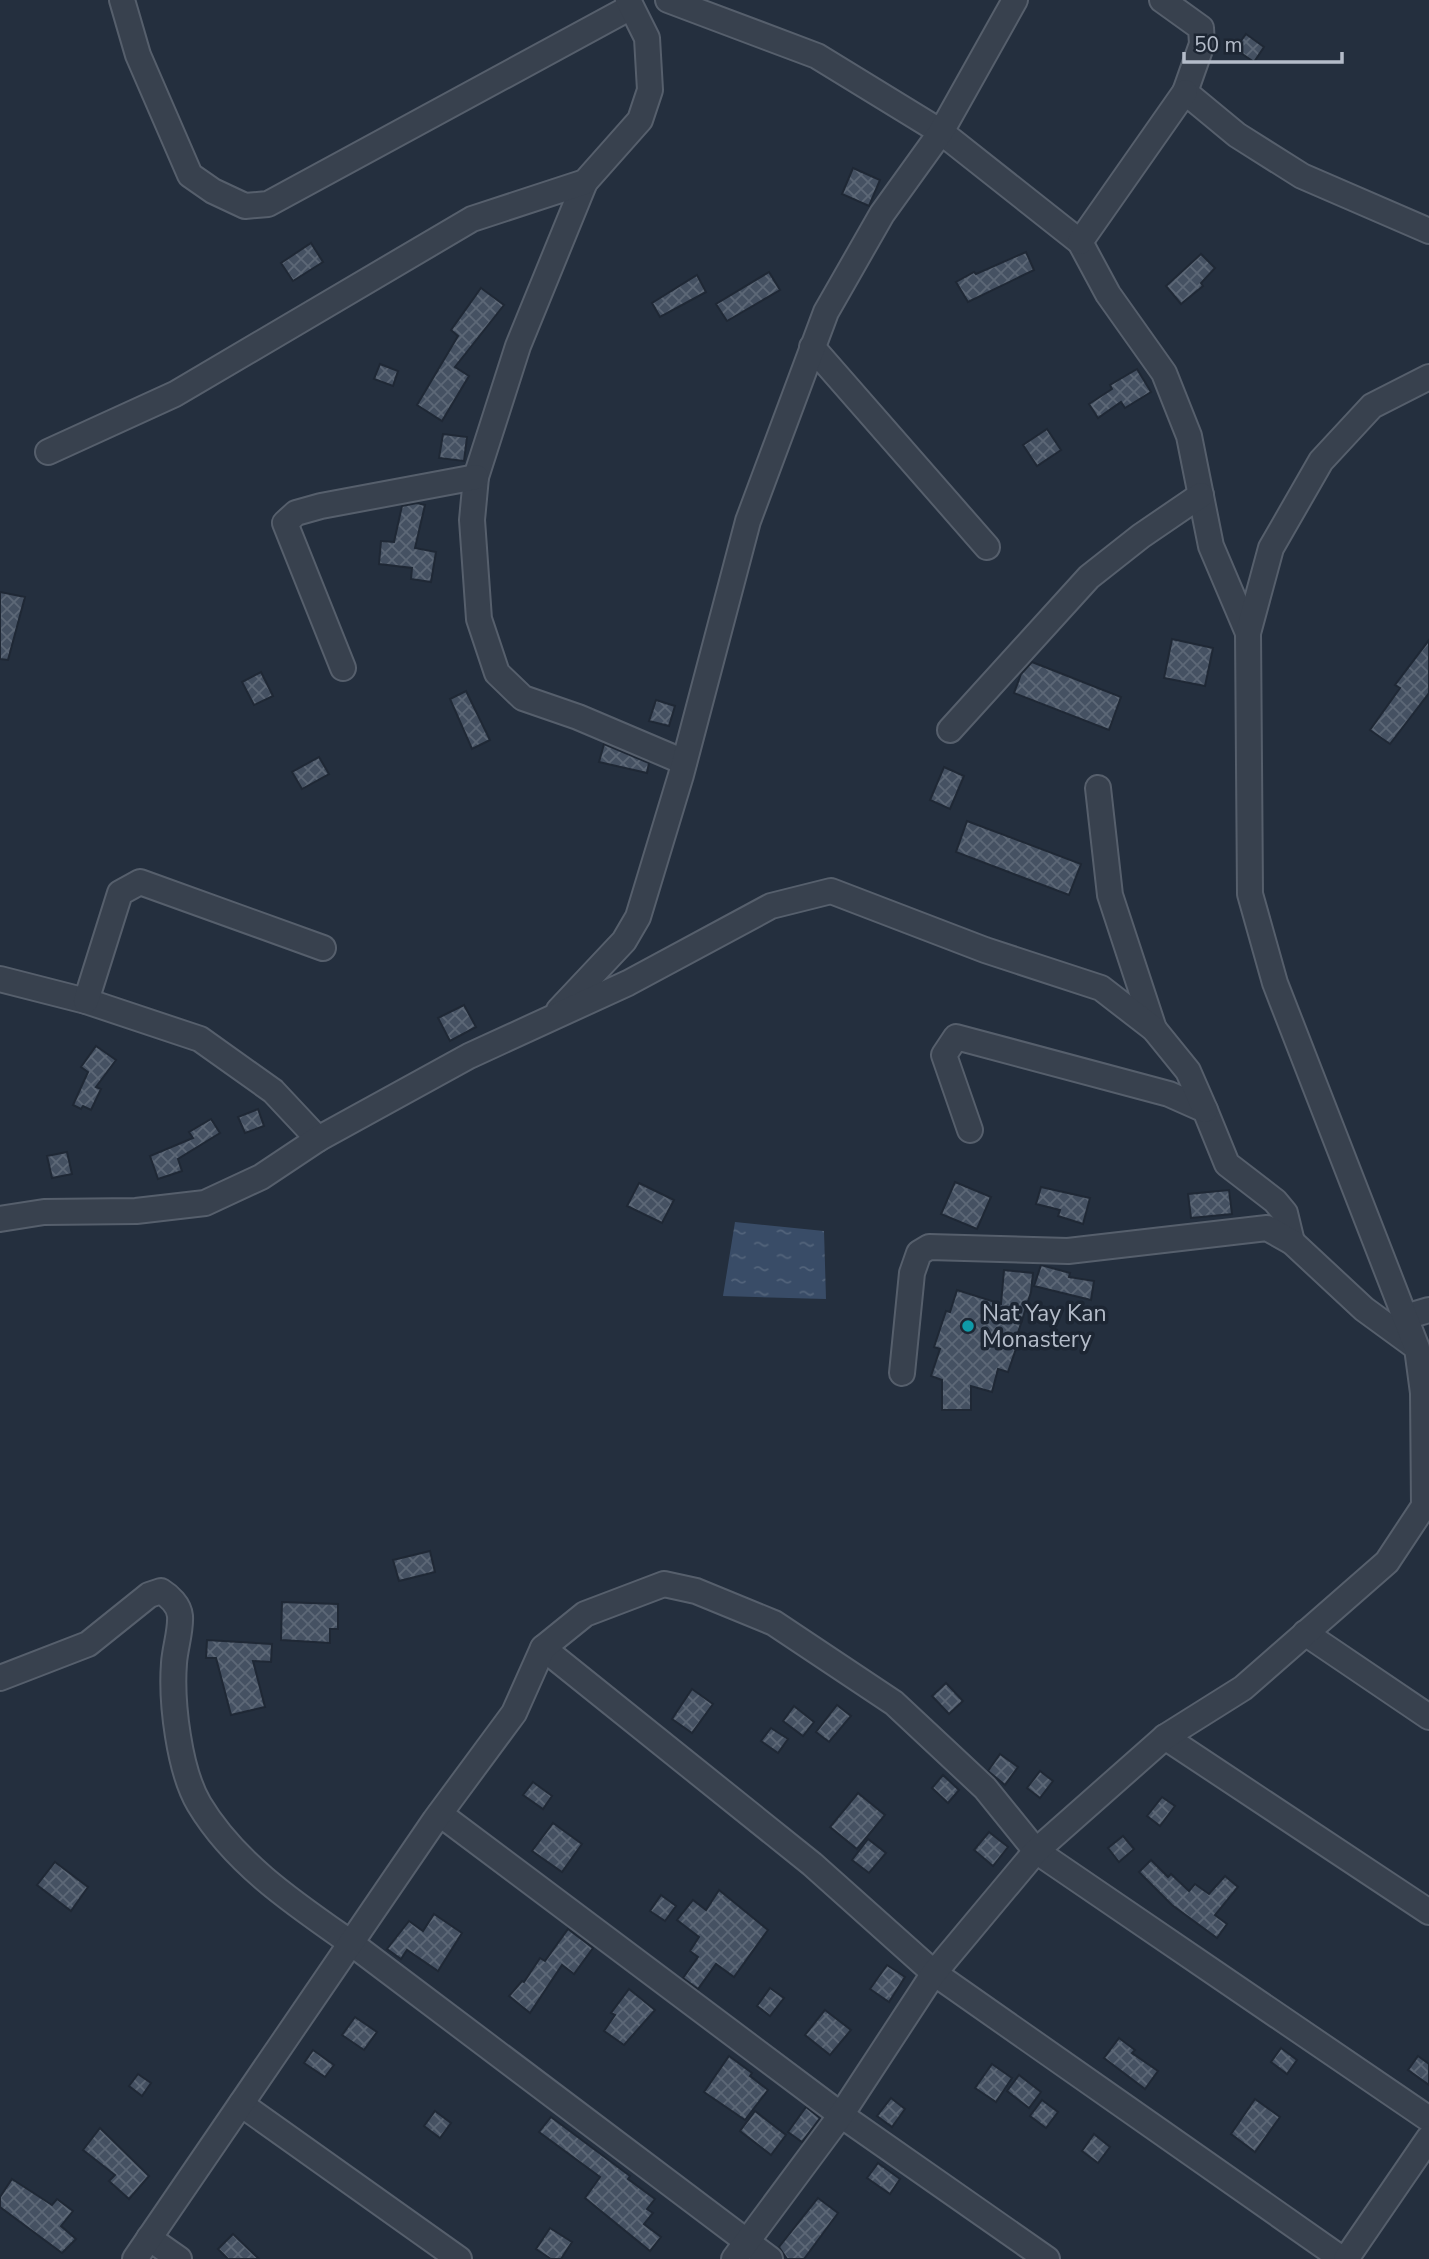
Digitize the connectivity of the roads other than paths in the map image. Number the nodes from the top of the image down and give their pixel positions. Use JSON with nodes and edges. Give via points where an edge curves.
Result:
{"nodes":[{"id":1,"x":122,"y":0,"type":"edge"},
{"id":2,"x":668,"y":0,"type":"edge"},
{"id":3,"x":1014,"y":0,"type":"edge"},
{"id":4,"x":1162,"y":0,"type":"edge"},
{"id":5,"x":629,"y":3,"type":"edge"},
{"id":6,"x":1185,"y":92,"type":"junction"},
{"id":7,"x":941,"y":132,"type":"junction"},
{"id":8,"x":585,"y":182,"type":"junction"},
{"id":9,"x":1429,"y":231,"type":"edge"},
{"id":10,"x":1080,"y":242,"type":"junction"},
{"id":11,"x":812,"y":347,"type":"junction"},
{"id":12,"x":1429,"y":377,"type":"edge"},
{"id":13,"x":48,"y":452,"type":"dead end"},
{"id":14,"x":476,"y":477,"type":"junction"},
{"id":15,"x":1201,"y":495,"type":"junction"},
{"id":16,"x":987,"y":547,"type":"dead end"},
{"id":17,"x":1248,"y":633,"type":"junction"},
{"id":18,"x":343,"y":668,"type":"dead end"},
{"id":19,"x":950,"y":730,"type":"dead end"},
{"id":20,"x":684,"y":762,"type":"junction"},
{"id":21,"x":1098,"y":788,"type":"dead end"},
{"id":22,"x":323,"y":948,"type":"dead end"},
{"id":23,"x":0,"y":979,"type":"edge"},
{"id":24,"x":86,"y":1000,"type":"junction"},
{"id":25,"x":551,"y":1018,"type":"junction"},
{"id":26,"x":1154,"y":1029,"type":"junction"},
{"id":27,"x":1205,"y":1110,"type":"junction"},
{"id":28,"x":970,"y":1130,"type":"dead end"},
{"id":29,"x":318,"y":1139,"type":"junction"},
{"id":30,"x":0,"y":1219,"type":"edge"},
{"id":31,"x":1292,"y":1242,"type":"junction"},
{"id":32,"x":1429,"y":1310,"type":"edge"},
{"id":33,"x":1405,"y":1317,"type":"junction"},
{"id":34,"x":1417,"y":1348,"type":"junction"},
{"id":35,"x":902,"y":1373,"type":"dead end"},
{"id":36,"x":1305,"y":1633,"type":"junction"},
{"id":37,"x":543,"y":1648,"type":"junction"},
{"id":38,"x":0,"y":1678,"type":"edge"},
{"id":39,"x":1429,"y":1717,"type":"edge"},
{"id":40,"x":1165,"y":1737,"type":"junction"},
{"id":41,"x":440,"y":1815,"type":"junction"},
{"id":42,"x":1036,"y":1851,"type":"junction"},
{"id":43,"x":1429,"y":1912,"type":"edge"},
{"id":44,"x":351,"y":1943,"type":"junction"},
{"id":45,"x":934,"y":1973,"type":"junction"},
{"id":46,"x":241,"y":2104,"type":"junction"},
{"id":47,"x":841,"y":2115,"type":"junction"},
{"id":48,"x":1429,"y":2119,"type":"edge"},
{"id":49,"x":1429,"y":2138,"type":"edge"},
{"id":50,"x":149,"y":2238,"type":"junction"},
{"id":51,"x":740,"y":2250,"type":"edge"},
{"id":52,"x":135,"y":2259,"type":"edge"},
{"id":53,"x":179,"y":2259,"type":"edge"},
{"id":54,"x":458,"y":2259,"type":"edge"},
{"id":55,"x":771,"y":2259,"type":"edge"},
{"id":56,"x":1047,"y":2259,"type":"edge"},
{"id":57,"x":1344,"y":2259,"type":"edge"}],
"edges":[{"from":1,"to":5,"type":"street","via":[[138,55],[190,175],[245,206],[268,204]]},
{"from":2,"to":7,"type":"street","via":[[817,56]]},
{"from":3,"to":7,"type":"street"},
{"from":4,"to":6,"type":"street","via":[[1200,28],[1202,44]]},
{"from":5,"to":8,"type":"street","via":[[647,38],[650,90],[640,120]]},
{"from":6,"to":9,"type":"street","via":[[1237,135],[1302,176]]},
{"from":6,"to":10,"type":"street"},
{"from":7,"to":10,"type":"street"},
{"from":7,"to":11,"type":"street","via":[[883,214],[826,312]]},
{"from":8,"to":13,"type":"street","via":[[472,219],[175,394]]},
{"from":8,"to":14,"type":"street","via":[[518,346]]},
{"from":10,"to":15,"type":"street","via":[[1108,294],[1164,373],[1189,436]]},
{"from":11,"to":16,"type":"street"},
{"from":11,"to":20,"type":"street","via":[[748,521]]},
{"from":12,"to":17,"type":"street","via":[[1372,405],[1321,461],[1271,548]]},
{"from":14,"to":18,"type":"street","via":[[321,506],[296,513],[285,523]]},
{"from":14,"to":20,"type":"street","via":[[472,520],[480,619],[497,673],[523,698]]},
{"from":15,"to":17,"type":"street","via":[[1211,547]]},
{"from":15,"to":19,"type":"street","via":[[1089,577]]},
{"from":17,"to":33,"type":"street","via":[[1250,894],[1275,983]]},
{"from":20,"to":25,"type":"street","via":[[638,917],[624,941]]},
{"from":21,"to":26,"type":"street","via":[[1110,895]]},
{"from":22,"to":24,"type":"street","via":[[140,882],[120,893]]},
{"from":23,"to":24,"type":"street"},
{"from":24,"to":29,"type":"street","via":[[200,1039],[274,1091]]},
{"from":25,"to":26,"type":"street","via":[[628,983],[771,906],[831,891],[1101,988]]},
{"from":25,"to":29,"type":"street","via":[[469,1056]]},
{"from":26,"to":27,"type":"street","via":[[1188,1071]]},
{"from":27,"to":28,"type":"street","via":[[1169,1094],[956,1037],[944,1055]]},
{"from":27,"to":31,"type":"street","via":[[1227,1164],[1275,1201],[1284,1213]]},
{"from":29,"to":30,"type":"street","via":[[261,1177],[205,1203],[136,1212],[44,1212]]},
{"from":31,"to":34,"type":"street","via":[[1364,1309]]},
{"from":31,"to":35,"type":"street","via":[[1267,1228],[1068,1251],[929,1247],[919,1252],[912,1273]]},
{"from":32,"to":33,"type":"street"},
{"from":33,"to":34,"type":"street"},
{"from":34,"to":36,"type":"street","via":[[1424,1506],[1387,1562]]},
{"from":36,"to":39,"type":"street"},
{"from":36,"to":40,"type":"street","via":[[1243,1689]]},
{"from":37,"to":41,"type":"street","via":[[514,1713]]},
{"from":37,"to":42,"type":"street","via":[[585,1614],[664,1584],[696,1591],[774,1623],[894,1703],[985,1788]]},
{"from":37,"to":45,"type":"street","via":[[812,1864]]},
{"from":38,"to":44,"type":"street","via":[[88,1644],[149,1595],[166,1594],[180,1615],[175,1712],[198,1802],[227,1842],[280,1893]]},
{"from":40,"to":42,"type":"street"},
{"from":40,"to":43,"type":"street"},
{"from":41,"to":44,"type":"street"},
{"from":41,"to":47,"type":"street"},
{"from":42,"to":45,"type":"street"},
{"from":42,"to":48,"type":"street"},
{"from":44,"to":46,"type":"street"},
{"from":44,"to":51,"type":"street"},
{"from":45,"to":47,"type":"street"},
{"from":45,"to":57,"type":"street"},
{"from":46,"to":50,"type":"street"},
{"from":46,"to":54,"type":"street"},
{"from":47,"to":51,"type":"street"},
{"from":47,"to":56,"type":"street"},
{"from":49,"to":57,"type":"street"},
{"from":50,"to":52,"type":"street"},
{"from":50,"to":53,"type":"street"},
{"from":51,"to":55,"type":"street"}]}
